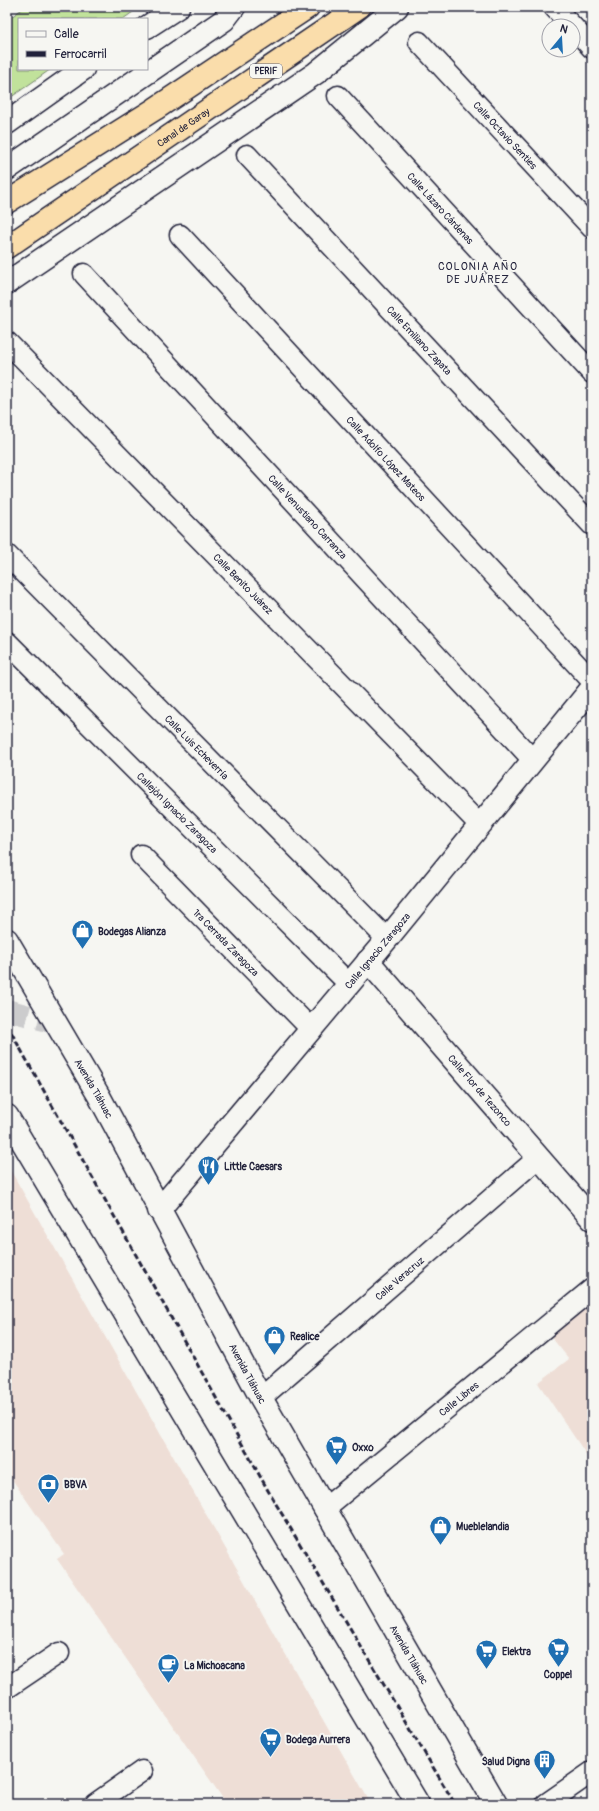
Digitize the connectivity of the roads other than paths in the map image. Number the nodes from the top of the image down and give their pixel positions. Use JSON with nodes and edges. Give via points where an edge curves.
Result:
{"nodes":[{"id":1,"x":178,"y":7,"type":"edge"},
{"id":2,"x":234,"y":7,"type":"edge"},
{"id":3,"x":308,"y":7,"type":"edge"},
{"id":4,"x":359,"y":7,"type":"edge"},
{"id":5,"x":397,"y":7,"type":"edge"},
{"id":6,"x":554,"y":7,"type":"edge"},
{"id":7,"x":564,"y":18,"type":"edge"},
{"id":8,"x":148,"y":26,"type":"edge"},
{"id":9,"x":581,"y":36,"type":"edge"},
{"id":10,"x":419,"y":42,"type":"dead end"},
{"id":11,"x":592,"y":48,"type":"edge"},
{"id":12,"x":82,"y":70,"type":"edge"},
{"id":13,"x":338,"y":96,"type":"dead end"},
{"id":14,"x":7,"y":123,"type":"edge"},
{"id":15,"x":247,"y":155,"type":"dead end"},
{"id":16,"x":7,"y":169,"type":"edge"},
{"id":17,"x":7,"y":202,"type":"edge"},
{"id":18,"x":592,"y":228,"type":"edge"},
{"id":19,"x":180,"y":235,"type":"dead end"},
{"id":20,"x":7,"y":247,"type":"edge"},
{"id":21,"x":84,"y":274,"type":"dead end"},
{"id":22,"x":7,"y":283,"type":"edge"},
{"id":23,"x":7,"y":342,"type":"edge"},
{"id":24,"x":592,"y":373,"type":"edge"},
{"id":25,"x":592,"y":526,"type":"edge"},
{"id":26,"x":7,"y":555,"type":"edge"},
{"id":27,"x":7,"y":642,"type":"edge"},
{"id":28,"x":592,"y":681,"type":"edge"},
{"id":29,"x":592,"y":688,"type":"edge"},
{"id":30,"x":532,"y":759,"type":"junction"},
{"id":31,"x":479,"y":824,"type":"junction"},
{"id":32,"x":141,"y":855,"type":"dead end"},
{"id":33,"x":387,"y":939,"type":"junction"},
{"id":34,"x":7,"y":940,"type":"edge"},
{"id":35,"x":368,"y":961,"type":"junction"},
{"id":36,"x":348,"y":983,"type":"junction"},
{"id":37,"x":311,"y":1029,"type":"junction"},
{"id":38,"x":7,"y":1116,"type":"edge"},
{"id":39,"x":538,"y":1158,"type":"junction"},
{"id":40,"x":159,"y":1210,"type":"junction"},
{"id":41,"x":592,"y":1219,"type":"edge"},
{"id":42,"x":592,"y":1289,"type":"edge"},
{"id":43,"x":261,"y":1398,"type":"junction"},
{"id":44,"x":324,"y":1509,"type":"junction"},
{"id":45,"x":59,"y":1653,"type":"dead end"},
{"id":46,"x":7,"y":1688,"type":"edge"},
{"id":47,"x":142,"y":1771,"type":"dead end"},
{"id":48,"x":592,"y":1772,"type":"edge"},
{"id":49,"x":95,"y":1804,"type":"edge"},
{"id":50,"x":418,"y":1804,"type":"edge"},
{"id":51,"x":496,"y":1804,"type":"edge"},
{"id":52,"x":546,"y":1804,"type":"edge"}],
"edges":[{"from":1,"to":8,"type":"main road"},
{"from":2,"to":16,"type":"main road","via":[[224,20]]},
{"from":3,"to":17,"type":"highway"},
{"from":4,"to":20,"type":"highway","name":"Canal de Garay","number":"PERIF"},
{"from":5,"to":22,"type":"main road","via":[[316,73]]},
{"from":6,"to":7,"type":"street"},
{"from":9,"to":11,"type":"street"},
{"from":10,"to":18,"type":"street","name":"Calle Octavio Senties"},
{"from":12,"to":14,"type":"main road"},
{"from":13,"to":24,"type":"street","name":"Calle Lázaro Cárdenas"},
{"from":15,"to":25,"type":"street","name":"Calle Emiliano Zapata"},
{"from":19,"to":28,"type":"street","name":"Calle Adolfo López Mateos"},
{"from":21,"to":30,"type":"street","name":"Calle Venustiano Carranza"},
{"from":23,"to":31,"type":"street","name":"Calle Benito Juárez"},
{"from":26,"to":33,"type":"street","name":"Calle Luis Echeverría"},
{"from":27,"to":36,"type":"street","name":"Callejón Ignacio Zaragoza"},
{"from":29,"to":30,"type":"main road","name":"Calle Ignacio Zaragoza"},
{"from":30,"to":31,"type":"main road","name":"Calle Ignacio Zaragoza"},
{"from":31,"to":33,"type":"main road","name":"Calle Ignacio Zaragoza"},
{"from":32,"to":37,"type":"street","name":"1ra Cerrada Zaragoza"},
{"from":33,"to":35,"type":"main road","name":"Calle Ignacio Zaragoza"},
{"from":34,"to":40,"type":"main road","name":"Avenida Tláhuac","via":[[99,1096]]},
{"from":35,"to":36,"type":"main road","name":"Calle Ignacio Zaragoza"},
{"from":35,"to":39,"type":"main road","name":"Calle Flor de Tezonco"},
{"from":36,"to":37,"type":"main road","name":"Calle Ignacio Zaragoza"},
{"from":37,"to":40,"type":"main road","name":"Calle Ignacio Zaragoza"},
{"from":38,"to":50,"type":"main road"},
{"from":39,"to":41,"type":"main road","name":"Calle Flor de Tezonco"},
{"from":39,"to":43,"type":"street","name":"Calle Veracruz"},
{"from":40,"to":43,"type":"main road","name":"Avenida Tláhuac"},
{"from":42,"to":44,"type":"street","name":"Calle Libres"},
{"from":43,"to":44,"type":"main road","name":"Avenida Tláhuac"},
{"from":44,"to":51,"type":"main road","name":"Avenida Tláhuac"},
{"from":45,"to":46,"type":"street"},
{"from":47,"to":49,"type":"street"},
{"from":48,"to":52,"type":"street"}]}
